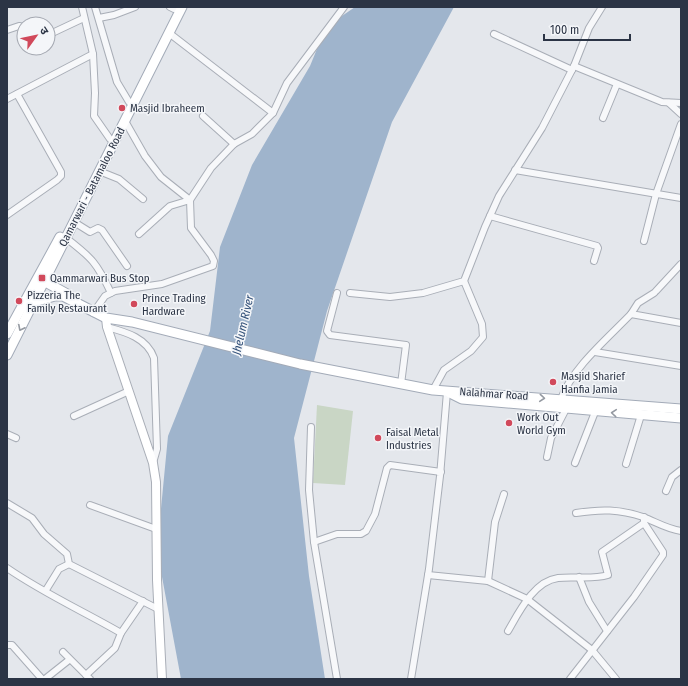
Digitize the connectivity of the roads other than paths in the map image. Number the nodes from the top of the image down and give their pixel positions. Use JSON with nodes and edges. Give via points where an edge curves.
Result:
{"nodes":[{"id":1,"x":82,"y":7,"type":"edge"},
{"id":2,"x":95,"y":7,"type":"edge"},
{"id":3,"x":135,"y":7,"type":"edge"},
{"id":4,"x":344,"y":7,"type":"edge"},
{"id":5,"x":602,"y":7,"type":"edge"},
{"id":6,"x":175,"y":8,"type":"edge"},
{"id":7,"x":84,"y":18,"type":"junction"},
{"id":8,"x":99,"y":18,"type":"junction"},
{"id":9,"x":56,"y":31,"type":"edge"},
{"id":10,"x":169,"y":33,"type":"junction"},
{"id":11,"x":494,"y":34,"type":"dead end"},
{"id":12,"x":93,"y":54,"type":"junction"},
{"id":13,"x":573,"y":68,"type":"junction"},
{"id":14,"x":617,"y":84,"type":"junction"},
{"id":15,"x":16,"y":94,"type":"junction"},
{"id":16,"x":7,"y":99,"type":"edge"},
{"id":17,"x":129,"y":102,"type":"junction"},
{"id":18,"x":669,"y":103,"type":"junction"},
{"id":19,"x":681,"y":103,"type":"edge"},
{"id":20,"x":273,"y":113,"type":"junction"},
{"id":21,"x":681,"y":114,"type":"edge"},
{"id":22,"x":203,"y":116,"type":"dead end"},
{"id":23,"x":603,"y":118,"type":"dead end"},
{"id":24,"x":125,"y":121,"type":"junction"},
{"id":25,"x":681,"y":124,"type":"edge"},
{"id":26,"x":110,"y":139,"type":"junction"},
{"id":27,"x":234,"y":144,"type":"junction"},
{"id":28,"x":515,"y":170,"type":"junction"},
{"id":29,"x":99,"y":171,"type":"junction"},
{"id":30,"x":656,"y":194,"type":"junction"},
{"id":31,"x":681,"y":198,"type":"edge"},
{"id":32,"x":143,"y":199,"type":"dead end"},
{"id":33,"x":190,"y":200,"type":"junction"},
{"id":34,"x":7,"y":215,"type":"edge"},
{"id":35,"x":490,"y":216,"type":"junction"},
{"id":36,"x":74,"y":222,"type":"junction"},
{"id":37,"x":139,"y":234,"type":"dead end"},
{"id":38,"x":66,"y":238,"type":"junction"},
{"id":39,"x":644,"y":241,"type":"dead end"},
{"id":40,"x":594,"y":261,"type":"dead end"},
{"id":41,"x":681,"y":264,"type":"edge"},
{"id":42,"x":127,"y":266,"type":"dead end"},
{"id":43,"x":42,"y":280,"type":"junction"},
{"id":44,"x":464,"y":281,"type":"junction"},
{"id":45,"x":110,"y":293,"type":"junction"},
{"id":46,"x":337,"y":293,"type":"dead end"},
{"id":47,"x":350,"y":293,"type":"dead end"},
{"id":48,"x":34,"y":302,"type":"junction"},
{"id":49,"x":94,"y":312,"type":"junction"},
{"id":50,"x":631,"y":314,"type":"junction"},
{"id":51,"x":107,"y":322,"type":"junction"},
{"id":52,"x":681,"y":322,"type":"edge"},
{"id":53,"x":8,"y":329,"type":"edge"},
{"id":54,"x":595,"y":352,"type":"junction"},
{"id":55,"x":7,"y":355,"type":"edge"},
{"id":56,"x":681,"y":366,"type":"edge"},
{"id":57,"x":401,"y":384,"type":"junction"},
{"id":58,"x":129,"y":390,"type":"junction"},
{"id":59,"x":433,"y":390,"type":"junction"},
{"id":60,"x":447,"y":392,"type":"junction"},
{"id":61,"x":561,"y":399,"type":"junction"},
{"id":62,"x":566,"y":409,"type":"junction"},
{"id":63,"x":681,"y":409,"type":"edge"},
{"id":64,"x":595,"y":412,"type":"junction"},
{"id":65,"x":641,"y":415,"type":"junction"},
{"id":66,"x":74,"y":416,"type":"dead end"},
{"id":67,"x":681,"y":418,"type":"edge"},
{"id":68,"x":311,"y":427,"type":"dead end"},
{"id":69,"x":7,"y":434,"type":"edge"},
{"id":70,"x":16,"y":438,"type":"dead end"},
{"id":71,"x":547,"y":457,"type":"dead end"},
{"id":72,"x":153,"y":463,"type":"junction"},
{"id":73,"x":575,"y":463,"type":"dead end"},
{"id":74,"x":626,"y":464,"type":"dead end"},
{"id":75,"x":681,"y":470,"type":"edge"},
{"id":76,"x":441,"y":472,"type":"junction"},
{"id":77,"x":666,"y":491,"type":"dead end"},
{"id":78,"x":504,"y":494,"type":"dead end"},
{"id":79,"x":7,"y":504,"type":"edge"},
{"id":80,"x":90,"y":505,"type":"dead end"},
{"id":81,"x":576,"y":513,"type":"dead end"},
{"id":82,"x":644,"y":520,"type":"junction"},
{"id":83,"x":156,"y":529,"type":"junction"},
{"id":84,"x":681,"y":531,"type":"edge"},
{"id":85,"x":314,"y":542,"type":"junction"},
{"id":86,"x":69,"y":564,"type":"junction"},
{"id":87,"x":7,"y":568,"type":"edge"},
{"id":88,"x":428,"y":575,"type":"junction"},
{"id":89,"x":579,"y":577,"type":"junction"},
{"id":90,"x":488,"y":581,"type":"junction"},
{"id":91,"x":46,"y":590,"type":"junction"},
{"id":92,"x":527,"y":599,"type":"junction"},
{"id":93,"x":143,"y":601,"type":"junction"},
{"id":94,"x":158,"y":609,"type":"junction"},
{"id":95,"x":508,"y":631,"type":"dead end"},
{"id":96,"x":608,"y":631,"type":"junction"},
{"id":97,"x":121,"y":633,"type":"junction"},
{"id":98,"x":7,"y":639,"type":"edge"},
{"id":99,"x":10,"y":645,"type":"edge"},
{"id":100,"x":592,"y":650,"type":"junction"},
{"id":101,"x":63,"y":652,"type":"dead end"},
{"id":102,"x":69,"y":660,"type":"junction"},
{"id":103,"x":88,"y":677,"type":"edge"},
{"id":104,"x":43,"y":679,"type":"edge"},
{"id":105,"x":162,"y":679,"type":"edge"},
{"id":106,"x":337,"y":679,"type":"edge"},
{"id":107,"x":411,"y":679,"type":"edge"},
{"id":108,"x":570,"y":679,"type":"edge"},
{"id":109,"x":616,"y":679,"type":"edge"}],
"edges":[{"from":1,"to":7,"type":"street"},
{"from":2,"to":8,"type":"street"},
{"from":3,"to":8,"type":"street"},
{"from":4,"to":20,"type":"street","via":[[287,83]]},
{"from":5,"to":13,"type":"street","via":[[589,28]]},
{"from":6,"to":10,"type":"main road","name":"Qamarwari - Batamaloo Road"},
{"from":6,"to":17,"type":"main road","name":"Qamarwari - Batamaloo Road"},
{"from":7,"to":9,"type":"street"},
{"from":7,"to":12,"type":"street"},
{"from":8,"to":17,"type":"street","via":[[117,82]]},
{"from":10,"to":20,"type":"street"},
{"from":10,"to":24,"type":"main road","name":"Qamarwari - Batamaloo Road"},
{"from":11,"to":13,"type":"street"},
{"from":12,"to":15,"type":"street"},
{"from":12,"to":26,"type":"street","via":[[94,116]]},
{"from":13,"to":14,"type":"street"},
{"from":13,"to":28,"type":"street","via":[[542,128]]},
{"from":14,"to":18,"type":"street"},
{"from":14,"to":23,"type":"street"},
{"from":15,"to":16,"type":"street"},
{"from":15,"to":34,"type":"street","via":[[61,176]]},
{"from":17,"to":26,"type":"main road","name":"Qamarwari - Batamaloo Road"},
{"from":18,"to":19,"type":"street"},
{"from":18,"to":21,"type":"street"},
{"from":20,"to":27,"type":"street","via":[[252,134]]},
{"from":22,"to":27,"type":"street"},
{"from":24,"to":29,"type":"main road","name":"Qamarwari - Batamaloo Road"},
{"from":24,"to":33,"type":"street","via":[[145,156],[161,176]]},
{"from":25,"to":30,"type":"street"},
{"from":26,"to":43,"type":"main road","name":"Qamarwari - Batamaloo Road"},
{"from":27,"to":33,"type":"street","via":[[211,168]]},
{"from":28,"to":30,"type":"street"},
{"from":28,"to":35,"type":"street"},
{"from":29,"to":32,"type":"street","via":[[119,179]]},
{"from":29,"to":36,"type":"main road","name":"Qamarwari - Batamaloo Road"},
{"from":30,"to":31,"type":"street"},
{"from":30,"to":39,"type":"street"},
{"from":33,"to":37,"type":"street","via":[[170,206]]},
{"from":33,"to":45,"type":"street","via":[[191,228],[211,255],[213,266],[162,284]]},
{"from":35,"to":40,"type":"street","via":[[597,246]]},
{"from":35,"to":44,"type":"street"},
{"from":36,"to":38,"type":"main road","name":"Qamarwari - Batamaloo Road"},
{"from":36,"to":42,"type":"street","via":[[90,232],[98,228],[102,230]]},
{"from":38,"to":43,"type":"main road","name":"Qamarwari - Batamaloo Road"},
{"from":38,"to":45,"type":"street","via":[[100,269]]},
{"from":41,"to":50,"type":"street","via":[[655,292],[638,304]]},
{"from":43,"to":48,"type":"main road"},
{"from":43,"to":49,"type":"main road"},
{"from":43,"to":53,"type":"main road"},
{"from":44,"to":47,"type":"street","via":[[423,292],[390,297]]},
{"from":44,"to":59,"type":"street","via":[[482,324],[483,337],[471,351],[444,370]]},
{"from":45,"to":49,"type":"street"},
{"from":46,"to":57,"type":"street","via":[[327,331],[330,335],[406,345]]},
{"from":48,"to":49,"type":"main road","via":[[59,296]]},
{"from":48,"to":55,"type":"main road","one_way":true},
{"from":49,"to":51,"type":"main road"},
{"from":50,"to":52,"type":"street"},
{"from":50,"to":54,"type":"street"},
{"from":51,"to":57,"type":"main road","via":[[185,336],[300,364]]},
{"from":51,"to":58,"type":"street"},
{"from":51,"to":72,"type":"street","via":[[141,340],[152,354],[157,449]]},
{"from":54,"to":56,"type":"street"},
{"from":54,"to":61,"type":"street","via":[[580,367]]},
{"from":57,"to":59,"type":"main road"},
{"from":58,"to":66,"type":"street"},
{"from":58,"to":72,"type":"street"},
{"from":59,"to":60,"type":"main road"},
{"from":60,"to":61,"type":"main road","name":"Nalahmar Road","one_way":true},
{"from":60,"to":62,"type":"main road","name":"Nalahmar Road","via":[[462,399]]},
{"from":60,"to":76,"type":"street"},
{"from":61,"to":63,"type":"main road","name":"Nalahmar Road"},
{"from":62,"to":64,"type":"main road","name":"Nalahmar Road"},
{"from":62,"to":71,"type":"street","via":[[551,438]]},
{"from":65,"to":64,"type":"main road","name":"Nalahmar Road","one_way":true},
{"from":64,"to":73,"type":"street"},
{"from":65,"to":67,"type":"main road","name":"Nalahmar Road"},
{"from":65,"to":74,"type":"street"},
{"from":68,"to":85,"type":"street","via":[[309,490]]},
{"from":69,"to":70,"type":"street"},
{"from":72,"to":83,"type":"street","via":[[156,482]]},
{"from":75,"to":77,"type":"street","via":[[672,477]]},
{"from":76,"to":85,"type":"street","via":[[390,465],[375,514],[366,531],[361,534],[337,534]]},
{"from":76,"to":88,"type":"street"},
{"from":78,"to":90,"type":"street","via":[[495,522]]},
{"from":79,"to":86,"type":"street","via":[[32,518],[44,534],[66,554]]},
{"from":80,"to":83,"type":"street"},
{"from":81,"to":82,"type":"street","via":[[603,509]]},
{"from":82,"to":84,"type":"street"},
{"from":82,"to":89,"type":"street","via":[[602,552],[608,575]]},
{"from":82,"to":96,"type":"street","via":[[663,555]]},
{"from":83,"to":94,"type":"street"},
{"from":85,"to":106,"type":"street"},
{"from":86,"to":91,"type":"street","via":[[59,569]]},
{"from":86,"to":93,"type":"street"},
{"from":87,"to":91,"type":"street"},
{"from":88,"to":90,"type":"street"},
{"from":88,"to":107,"type":"street"},
{"from":89,"to":92,"type":"street","via":[[554,579]]},
{"from":89,"to":96,"type":"street","via":[[589,602]]},
{"from":90,"to":92,"type":"street"},
{"from":91,"to":97,"type":"street"},
{"from":92,"to":95,"type":"street"},
{"from":92,"to":100,"type":"street"},
{"from":93,"to":94,"type":"street"},
{"from":93,"to":97,"type":"street"},
{"from":94,"to":105,"type":"street"},
{"from":96,"to":100,"type":"street"},
{"from":97,"to":103,"type":"street","via":[[113,650]]},
{"from":98,"to":99,"type":"street"},
{"from":99,"to":104,"type":"street"},
{"from":100,"to":108,"type":"street"},
{"from":100,"to":109,"type":"street"},
{"from":101,"to":102,"type":"street"},
{"from":102,"to":103,"type":"street"},
{"from":102,"to":104,"type":"street"}]}
